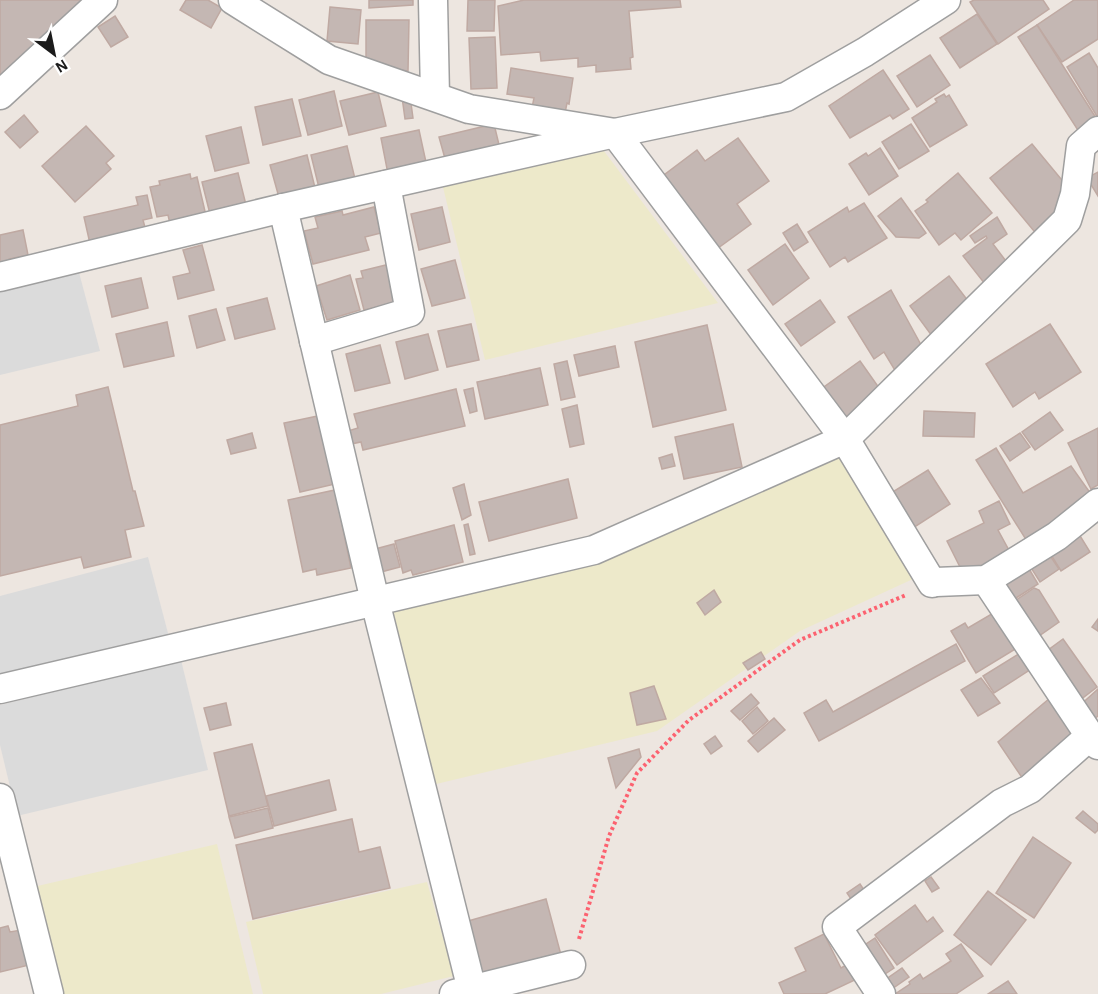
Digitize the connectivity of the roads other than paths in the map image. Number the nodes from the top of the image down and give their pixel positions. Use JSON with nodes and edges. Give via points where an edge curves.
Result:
{"nodes":[{"id":1,"x":103,"y":0,"type":"edge"},
{"id":2,"x":233,"y":0,"type":"edge"},
{"id":3,"x":433,"y":0,"type":"edge"},
{"id":4,"x":946,"y":0,"type":"edge"},
{"id":5,"x":0,"y":95,"type":"edge"},
{"id":6,"x":435,"y":96,"type":"junction"},
{"id":7,"x":1098,"y":131,"type":"edge"},
{"id":8,"x":615,"y":133,"type":"junction"},
{"id":9,"x":386,"y":185,"type":"junction"},
{"id":10,"x":283,"y":208,"type":"junction"},
{"id":11,"x":0,"y":277,"type":"edge"},
{"id":12,"x":314,"y":341,"type":"junction"},
{"id":13,"x":845,"y":440,"type":"junction"},
{"id":14,"x":1098,"y":503,"type":"edge"},
{"id":15,"x":986,"y":580,"type":"junction"},
{"id":16,"x":375,"y":601,"type":"junction"},
{"id":17,"x":0,"y":689,"type":"edge"},
{"id":18,"x":1094,"y":741,"type":"edge"},
{"id":19,"x":0,"y":798,"type":"edge"},
{"id":20,"x":572,"y":965,"type":"road end"},
{"id":21,"x":467,"y":993,"type":"edge"},
{"id":22,"x":49,"y":994,"type":"edge"},
{"id":23,"x":880,"y":994,"type":"edge"}],
"edges":[{"from":1,"to":5,"type":"street"},
{"from":2,"to":6,"type":"street","via":[[329,60]]},
{"from":3,"to":6,"type":"street"},
{"from":4,"to":8,"type":"street","via":[[786,97]]},
{"from":6,"to":8,"type":"street","via":[[469,108]]},
{"from":7,"to":13,"type":"street","via":[[1081,146],[1075,194],[1067,220]]},
{"from":8,"to":9,"type":"street"},
{"from":8,"to":13,"type":"street"},
{"from":9,"to":10,"type":"street"},
{"from":9,"to":12,"type":"street","via":[[410,312]]},
{"from":10,"to":11,"type":"street"},
{"from":10,"to":12,"type":"street"},
{"from":12,"to":16,"type":"street"},
{"from":13,"to":15,"type":"street","via":[[934,583]]},
{"from":13,"to":16,"type":"street","via":[[594,550]]},
{"from":14,"to":15,"type":"street","via":[[1057,536]]},
{"from":15,"to":18,"type":"street"},
{"from":16,"to":17,"type":"street"},
{"from":16,"to":21,"type":"street"},
{"from":18,"to":23,"type":"street","via":[[1030,789],[1002,803],[837,927]]},
{"from":19,"to":22,"type":"street"},
{"from":20,"to":21,"type":"street"}]}
